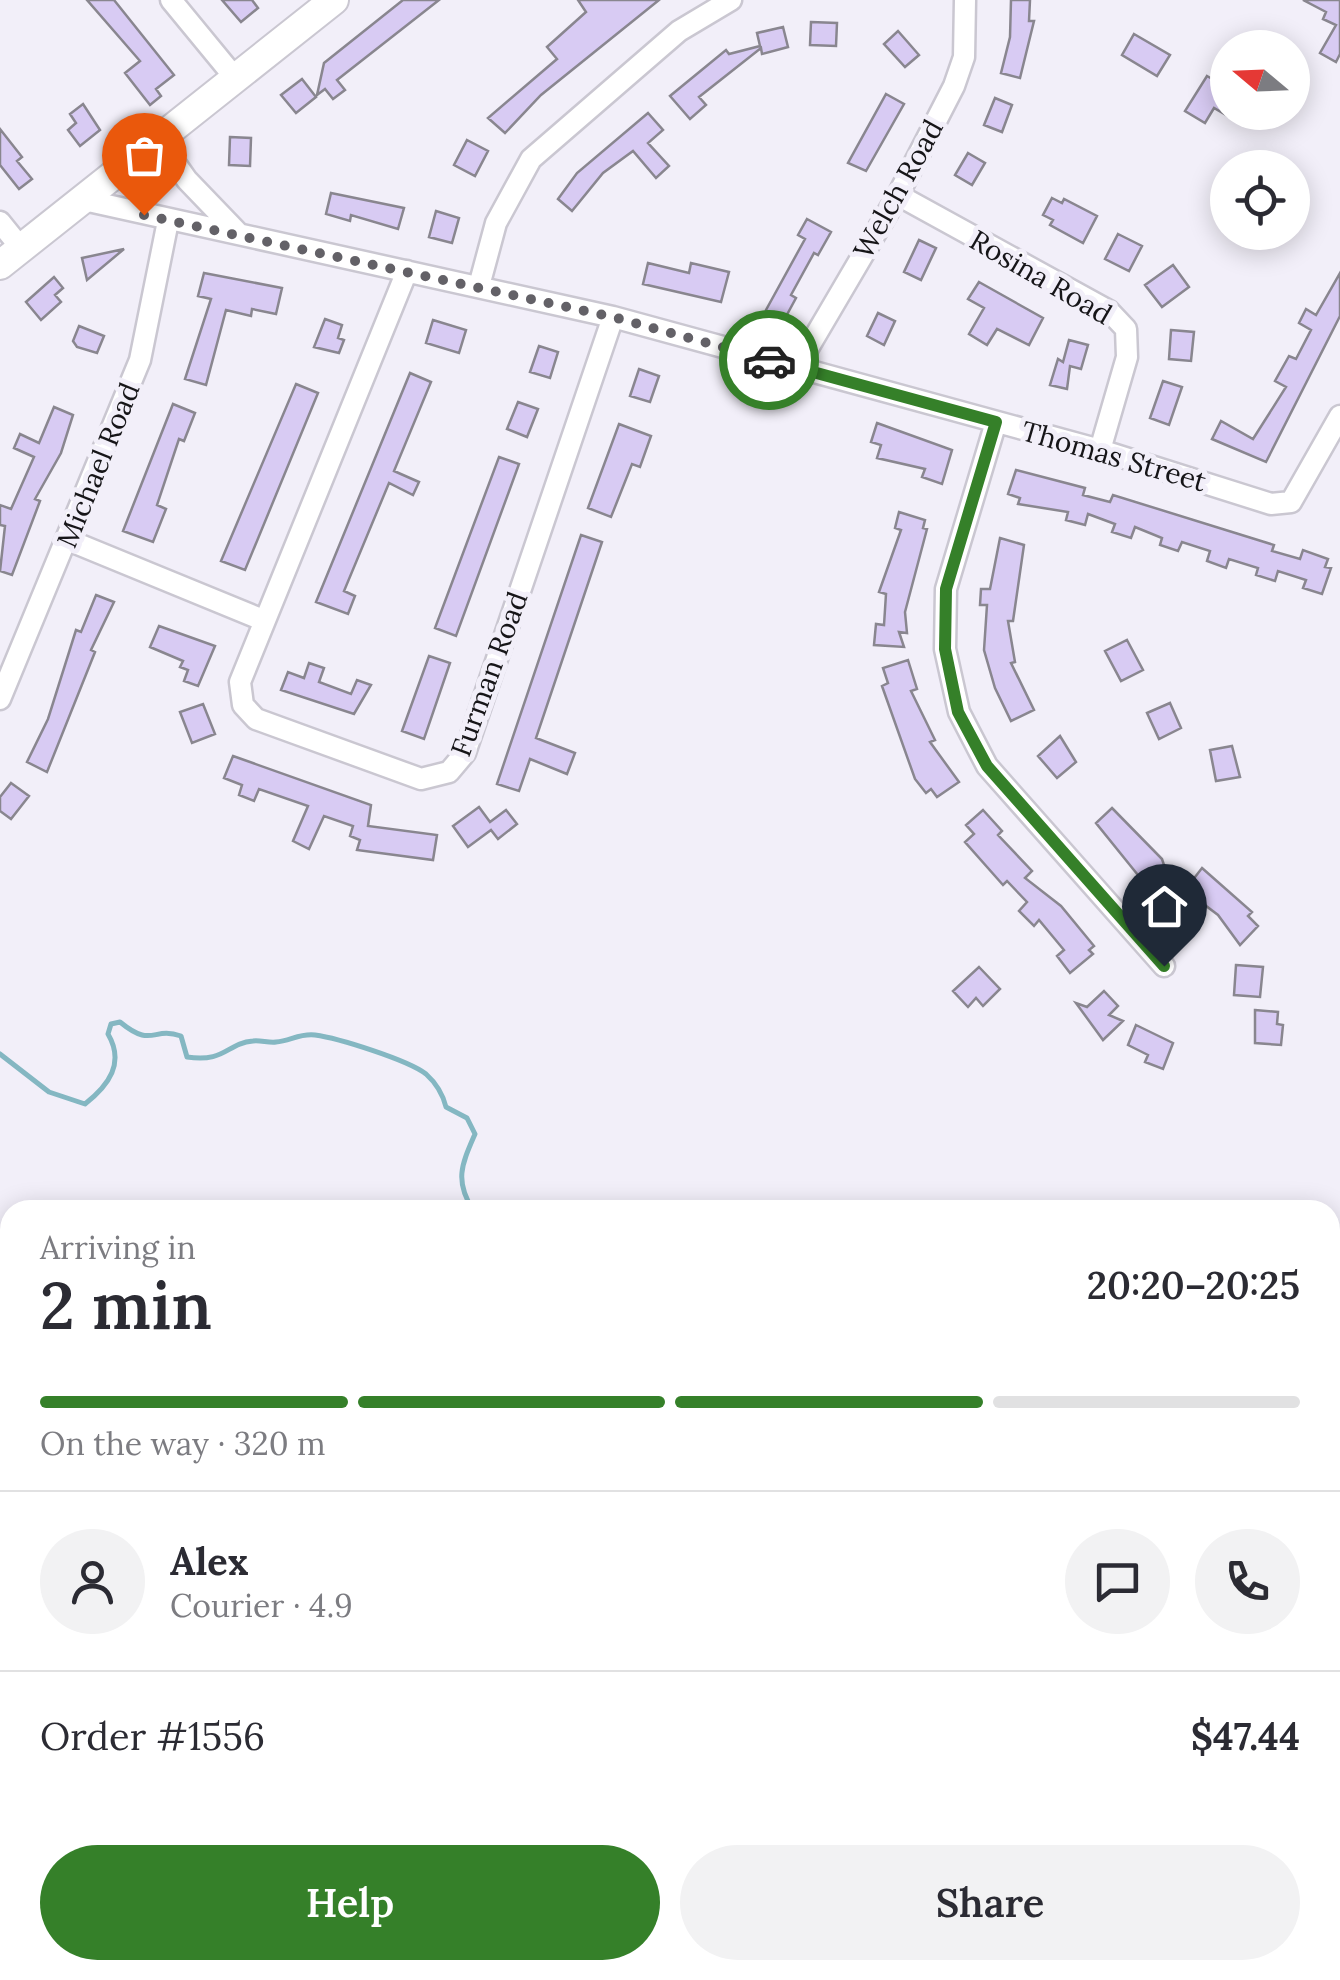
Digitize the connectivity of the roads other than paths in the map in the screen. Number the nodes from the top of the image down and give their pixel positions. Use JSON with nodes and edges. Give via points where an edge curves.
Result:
{"nodes":[{"id":1,"x":171,"y":0,"type":"edge"},
{"id":2,"x":334,"y":0,"type":"edge"},
{"id":3,"x":730,"y":0,"type":"edge"},
{"id":4,"x":965,"y":0,"type":"edge"},
{"id":5,"x":236,"y":79,"type":"junction"},
{"id":6,"x":158,"y":139,"type":"junction"},
{"id":7,"x":898,"y":195,"type":"junction"},
{"id":8,"x":84,"y":200,"type":"junction"},
{"id":9,"x":0,"y":222,"type":"edge"},
{"id":10,"x":168,"y":222,"type":"junction"},
{"id":11,"x":238,"y":233,"type":"junction"},
{"id":12,"x":10,"y":256,"type":"edge"},
{"id":13,"x":407,"y":271,"type":"junction"},
{"id":14,"x":479,"y":286,"type":"junction"},
{"id":15,"x":613,"y":317,"type":"junction"},
{"id":16,"x":797,"y":367,"type":"junction"},
{"id":17,"x":1340,"y":416,"type":"edge"},
{"id":18,"x":996,"y":422,"type":"junction"},
{"id":19,"x":1100,"y":450,"type":"junction"},
{"id":20,"x":68,"y":540,"type":"junction"},
{"id":21,"x":264,"y":620,"type":"junction"},
{"id":22,"x":1,"y":694,"type":"edge"},
{"id":23,"x":1164,"y":966,"type":"dead end"}],
"edges":[{"from":1,"to":5,"type":"street"},
{"from":2,"to":5,"type":"main road"},
{"from":3,"to":14,"type":"street","via":[[679,31],[531,159],[496,223]]},
{"from":4,"to":7,"type":"street","name":"Welch Road","via":[[964,57]]},
{"from":5,"to":6,"type":"main road"},
{"from":6,"to":8,"type":"main road"},
{"from":6,"to":11,"type":"street"},
{"from":7,"to":16,"type":"street","name":"Welch Road"},
{"from":7,"to":19,"type":"street","name":"Rosina Road","via":[[1110,311],[1126,330],[1127,357]]},
{"from":8,"to":10,"type":"street","name":"Thomas Street"},
{"from":8,"to":12,"type":"main road"},
{"from":9,"to":12,"type":"street"},
{"from":10,"to":11,"type":"street","name":"Thomas Street"},
{"from":10,"to":20,"type":"street","name":"Michael Road","via":[[140,360]]},
{"from":11,"to":13,"type":"street","name":"Thomas Street"},
{"from":13,"to":14,"type":"street","name":"Thomas Street"},
{"from":13,"to":21,"type":"street","name":"Furman Road"},
{"from":14,"to":15,"type":"street","name":"Thomas Street"},
{"from":15,"to":16,"type":"street","name":"Thomas Street"},
{"from":15,"to":21,"type":"street","name":"Furman Road","via":[[457,766],[436,779],[406,776],[256,719],[243,705],[240,682]]},
{"from":16,"to":18,"type":"street","name":"Thomas Street"},
{"from":17,"to":19,"type":"street","name":"Thomas Street","via":[[1291,502],[1271,504]]},
{"from":18,"to":19,"type":"street","name":"Thomas Street"},
{"from":18,"to":23,"type":"street","via":[[946,589],[945,649],[958,712],[987,766]]},
{"from":20,"to":21,"type":"street"},
{"from":20,"to":22,"type":"street","name":"Michael Road"}]}
